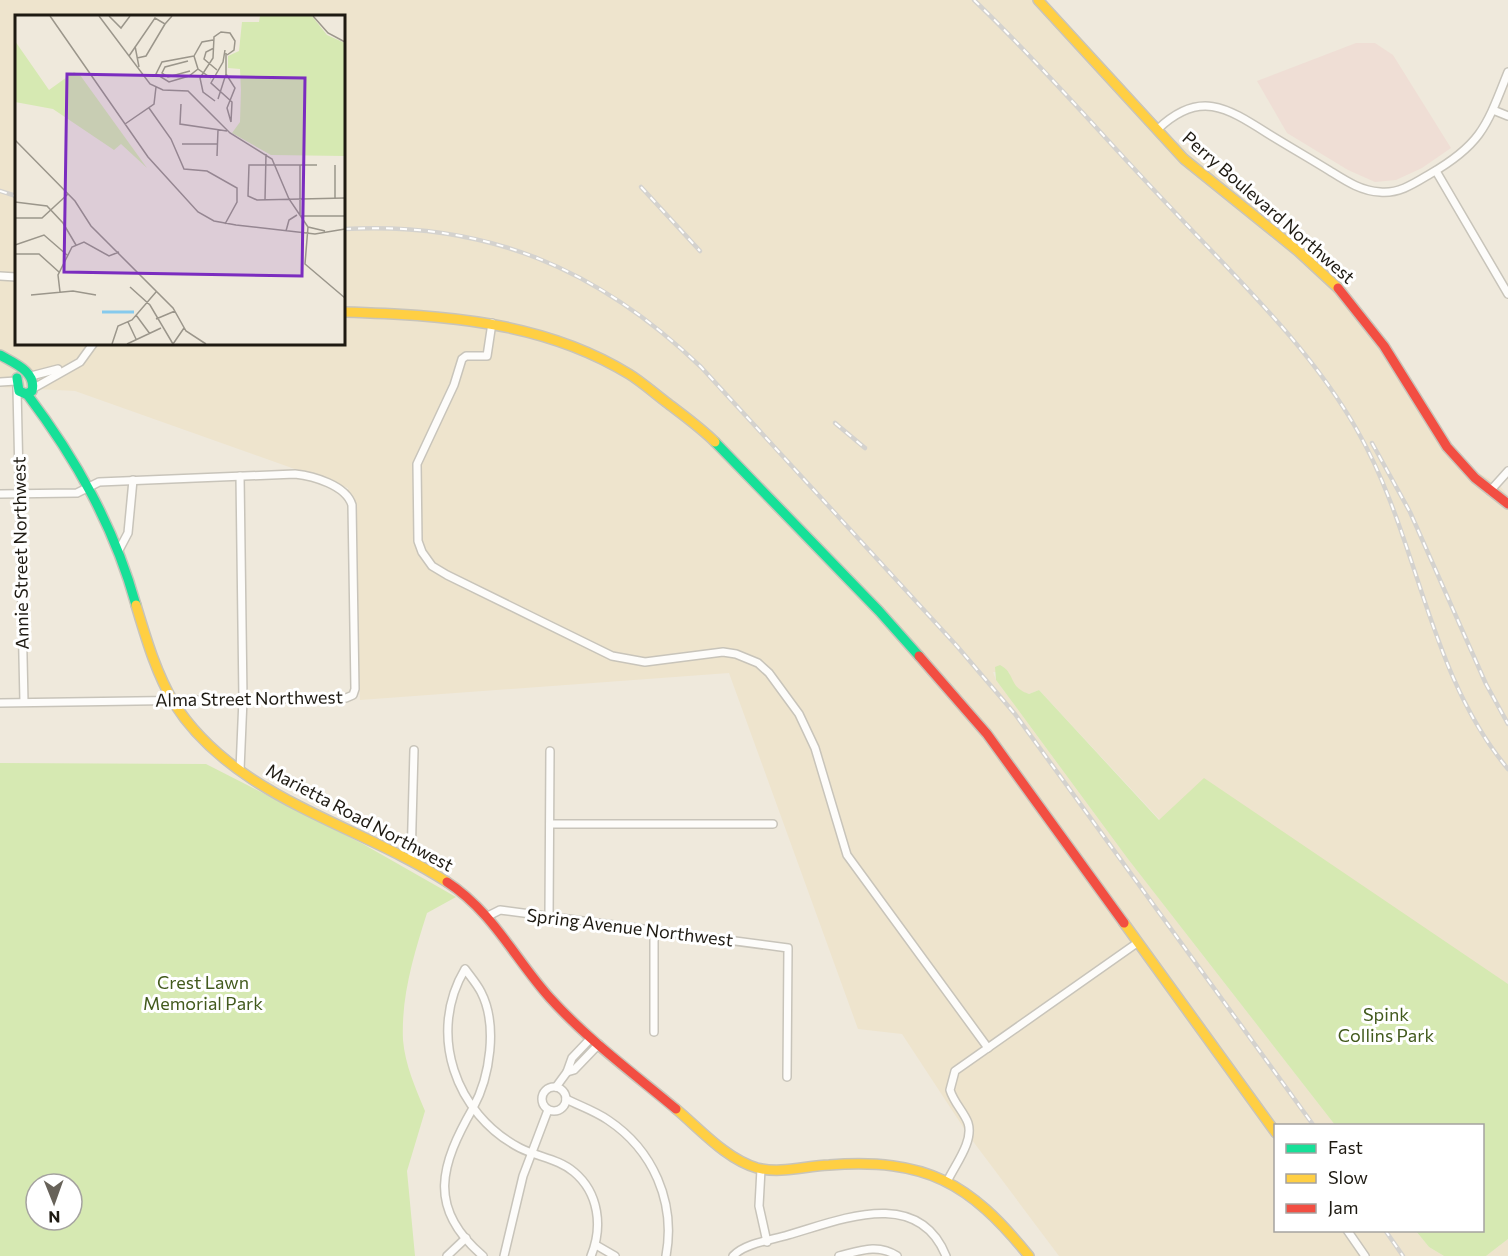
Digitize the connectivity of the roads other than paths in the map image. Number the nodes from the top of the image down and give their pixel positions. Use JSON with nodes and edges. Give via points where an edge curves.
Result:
{"nodes":[{"id":1,"x":1038,"y":0,"type":"edge"},
{"id":2,"x":1508,"y":72,"type":"edge"},
{"id":3,"x":1493,"y":110,"type":"junction"},
{"id":4,"x":1508,"y":116,"type":"edge"},
{"id":5,"x":1158,"y":129,"type":"junction"},
{"id":6,"x":1436,"y":171,"type":"junction"},
{"id":7,"x":0,"y":276,"type":"edge"},
{"id":8,"x":15,"y":277,"type":"edge"},
{"id":9,"x":1508,"y":294,"type":"edge"},
{"id":10,"x":345,"y":312,"type":"edge"},
{"id":11,"x":492,"y":323,"type":"junction"},
{"id":12,"x":92,"y":345,"type":"edge"},
{"id":13,"x":64,"y":369,"type":"junction"},
{"id":14,"x":29,"y":374,"type":"junction"},
{"id":15,"x":0,"y":382,"type":"edge"},
{"id":16,"x":24,"y":388,"type":"junction"},
{"id":17,"x":1508,"y":471,"type":"edge"},
{"id":18,"x":240,"y":476,"type":"junction"},
{"id":19,"x":133,"y":480,"type":"junction"},
{"id":20,"x":88,"y":487,"type":"junction"},
{"id":21,"x":1491,"y":490,"type":"junction"},
{"id":22,"x":0,"y":494,"type":"edge"},
{"id":23,"x":19,"y":494,"type":"junction"},
{"id":24,"x":1508,"y":504,"type":"edge"},
{"id":25,"x":119,"y":550,"type":"junction"},
{"id":26,"x":172,"y":699,"type":"junction"},
{"id":27,"x":243,"y":699,"type":"junction"},
{"id":28,"x":0,"y":703,"type":"edge"},
{"id":29,"x":21,"y":703,"type":"junction"},
{"id":30,"x":414,"y":750,"type":"dead end"},
{"id":31,"x":550,"y":751,"type":"dead end"},
{"id":32,"x":240,"y":770,"type":"junction"},
{"id":33,"x":550,"y":824,"type":"junction"},
{"id":34,"x":773,"y":824,"type":"dead end"},
{"id":35,"x":411,"y":861,"type":"junction"},
{"id":36,"x":488,"y":916,"type":"junction"},
{"id":37,"x":549,"y":917,"type":"junction"},
{"id":38,"x":654,"y":930,"type":"junction"},
{"id":39,"x":1137,"y":943,"type":"junction"},
{"id":40,"x":654,"y":1032,"type":"dead end"},
{"id":41,"x":595,"y":1041,"type":"junction"},
{"id":42,"x":988,"y":1047,"type":"junction"},
{"id":43,"x":787,"y":1077,"type":"dead end"},
{"id":44,"x":556,"y":1087,"type":"junction"},
{"id":45,"x":566,"y":1099,"type":"junction"},
{"id":46,"x":473,"y":1108,"type":"junction"},
{"id":47,"x":548,"y":1110,"type":"junction"},
{"id":48,"x":1274,"y":1132,"type":"edge"},
{"id":49,"x":531,"y":1152,"type":"junction"},
{"id":50,"x":761,"y":1169,"type":"junction"},
{"id":51,"x":948,"y":1180,"type":"junction"},
{"id":52,"x":1348,"y":1232,"type":"edge"},
{"id":53,"x":466,"y":1238,"type":"junction"},
{"id":54,"x":767,"y":1242,"type":"junction"},
{"id":55,"x":596,"y":1245,"type":"junction"},
{"id":56,"x":447,"y":1256,"type":"edge"},
{"id":57,"x":483,"y":1256,"type":"edge"},
{"id":58,"x":504,"y":1256,"type":"edge"},
{"id":59,"x":591,"y":1256,"type":"edge"},
{"id":60,"x":615,"y":1256,"type":"edge"},
{"id":61,"x":666,"y":1256,"type":"edge"},
{"id":62,"x":733,"y":1256,"type":"edge"},
{"id":63,"x":838,"y":1256,"type":"edge"},
{"id":64,"x":897,"y":1256,"type":"edge"},
{"id":65,"x":946,"y":1256,"type":"edge"},
{"id":66,"x":1029,"y":1256,"type":"edge"},
{"id":67,"x":1365,"y":1256,"type":"edge"}],
"edges":[{"from":1,"to":5,"type":"street","name":"Perry Boulevard Northwest"},
{"from":2,"to":3,"type":"street"},
{"from":3,"to":4,"type":"street"},
{"from":3,"to":6,"type":"street","via":[[1472,145]]},
{"from":5,"to":6,"type":"street","via":[[1184,109],[1214,106],[1234,113],[1366,190],[1398,190]]},
{"from":5,"to":21,"type":"street","name":"Perry Boulevard Northwest","via":[[1184,159],[1342,291],[1384,346],[1447,447]]},
{"from":6,"to":9,"type":"street"},
{"from":7,"to":8,"type":"street"},
{"from":10,"to":11,"type":"street"},
{"from":11,"to":39,"type":"street","via":[[561,341],[629,374],[717,443],[879,611],[987,734]]},
{"from":11,"to":42,"type":"street","via":[[487,356],[462,359],[417,464],[416,524],[422,552],[432,566],[447,575],[612,656],[645,662],[723,652],[758,663],[785,693],[808,731],[847,855]]},
{"from":12,"to":13,"type":"street","via":[[80,362]]},
{"from":13,"to":14,"type":"street"},
{"from":13,"to":16,"type":"street"},
{"from":14,"to":16,"type":"street"},
{"from":14,"to":16,"type":"street"},
{"from":14,"to":16,"type":"street","name":"Marietta Road Northwest","via":[[0,355]]},
{"from":15,"to":16,"type":"street"},
{"from":16,"to":20,"type":"street","name":"Marietta Road Northwest"},
{"from":16,"to":23,"type":"street","name":"Annie Street Northwest","via":[[17,404]]},
{"from":17,"to":21,"type":"street"},
{"from":18,"to":19,"type":"street"},
{"from":18,"to":27,"type":"street"},
{"from":18,"to":27,"type":"street","name":"Alma Street Northwest","via":[[295,474],[317,478],[347,495],[352,505],[354,693],[346,698]]},
{"from":19,"to":20,"type":"street","via":[[99,482]]},
{"from":19,"to":25,"type":"street","via":[[128,533]]},
{"from":20,"to":23,"type":"street","via":[[77,493]]},
{"from":20,"to":25,"type":"street","name":"Marietta Road Northwest"},
{"from":21,"to":24,"type":"street","name":"Perry Boulevard Northwest"},
{"from":22,"to":23,"type":"street"},
{"from":23,"to":29,"type":"street","name":"Annie Street Northwest"},
{"from":25,"to":26,"type":"street","name":"Marietta Road Northwest","via":[[154,662]]},
{"from":26,"to":27,"type":"street","name":"Alma Street Northwest"},
{"from":26,"to":29,"type":"street","name":"Alma Street Northwest"},
{"from":26,"to":32,"type":"street","name":"Marietta Road Northwest","via":[[201,738]]},
{"from":27,"to":32,"type":"street"},
{"from":28,"to":29,"type":"street","name":"Alma Street Northwest"},
{"from":30,"to":35,"type":"street"},
{"from":31,"to":33,"type":"street"},
{"from":32,"to":35,"type":"street","name":"Marietta Road Northwest","via":[[333,823]]},
{"from":33,"to":34,"type":"street"},
{"from":33,"to":37,"type":"street"},
{"from":35,"to":36,"type":"street","name":"Marietta Road Northwest","via":[[455,887]]},
{"from":36,"to":37,"type":"street","name":"Spring Avenue Northwest","via":[[500,910]]},
{"from":36,"to":41,"type":"street","name":"Marietta Road Northwest","via":[[548,996]]},
{"from":37,"to":38,"type":"street","name":"Spring Avenue Northwest"},
{"from":38,"to":40,"type":"street"},
{"from":38,"to":43,"type":"street","name":"Spring Avenue Northwest","via":[[788,948]]},
{"from":39,"to":42,"type":"street"},
{"from":39,"to":48,"type":"street"},
{"from":41,"to":44,"type":"street","via":[[572,1058]]},
{"from":41,"to":50,"type":"street","name":"Marietta Road Northwest","via":[[721,1146]]},
{"from":42,"to":51,"type":"street","via":[[952,1077],[950,1090],[967,1121],[969,1134]]},
{"from":44,"to":45,"type":"street"},
{"from":44,"to":47,"type":"street","via":[[543,1094],[542,1103]]},
{"from":45,"to":47,"type":"street","via":[[561,1109]]},
{"from":45,"to":61,"type":"street","via":[[606,1118],[648,1157],[657,1172],[666,1204]]},
{"from":46,"to":46,"type":"street","via":[[450,1064],[447,1041],[451,998],[465,969],[482,993],[491,1057]]},
{"from":46,"to":49,"type":"street","via":[[495,1131]]},
{"from":46,"to":53,"type":"street","via":[[452,1145],[444,1185],[447,1206]]},
{"from":47,"to":49,"type":"street"},
{"from":49,"to":55,"type":"street","via":[[562,1164],[584,1182],[597,1212]]},
{"from":49,"to":58,"type":"street"},
{"from":50,"to":51,"type":"street","name":"Marietta Road Northwest","via":[[878,1162],[923,1170]]},
{"from":50,"to":54,"type":"street","via":[[759,1206]]},
{"from":51,"to":66,"type":"street","name":"Marietta Road Northwest","via":[[994,1213]]},
{"from":52,"to":67,"type":"street"},
{"from":53,"to":56,"type":"street"},
{"from":53,"to":57,"type":"street"},
{"from":54,"to":62,"type":"street"},
{"from":54,"to":65,"type":"street","via":[[845,1218],[879,1212],[906,1216],[917,1222],[936,1239]]},
{"from":55,"to":59,"type":"street"},
{"from":55,"to":60,"type":"street"},
{"from":63,"to":64,"type":"street","via":[[869,1248]]}]}
